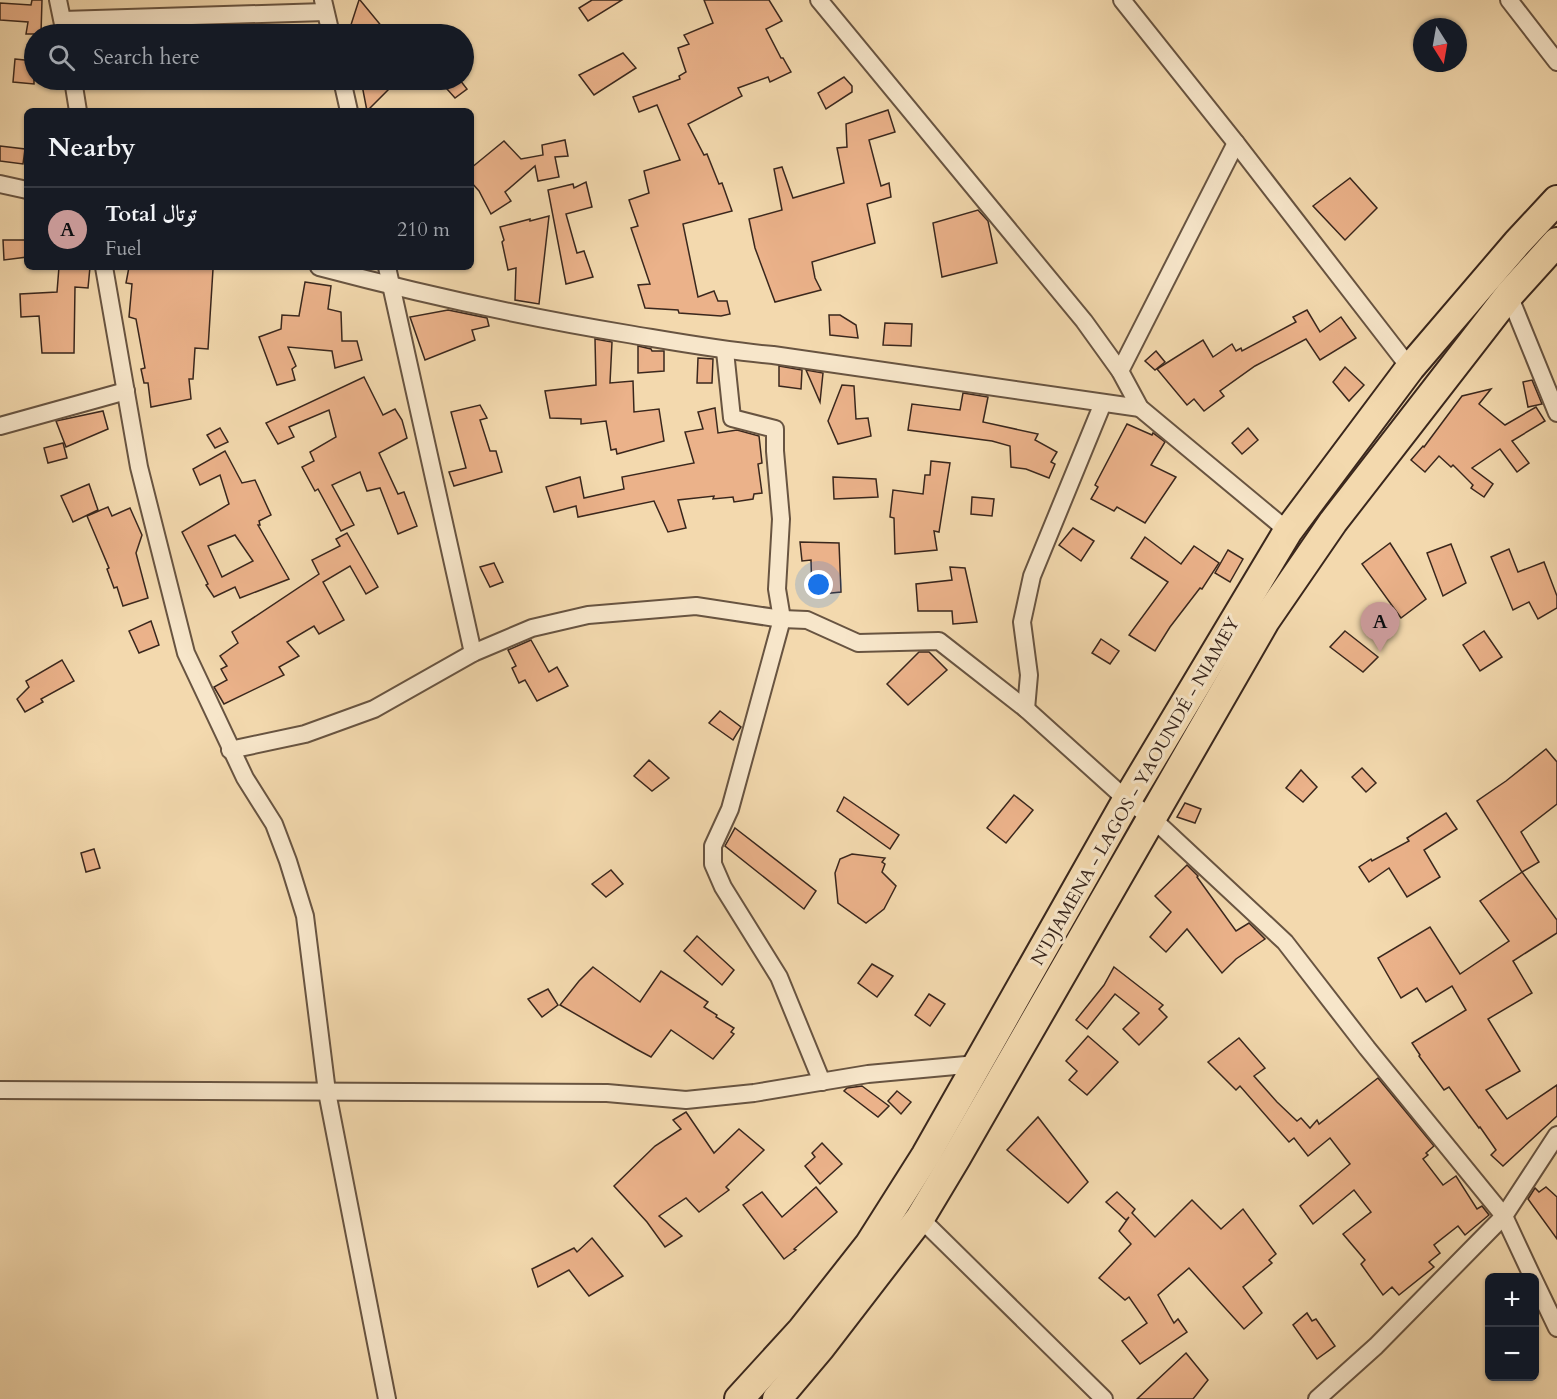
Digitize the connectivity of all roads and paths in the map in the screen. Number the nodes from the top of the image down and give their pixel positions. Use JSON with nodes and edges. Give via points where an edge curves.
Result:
{"nodes":[{"id":1,"x":58,"y":0,"type":"edge"},
{"id":2,"x":819,"y":0,"type":"edge"},
{"id":3,"x":1122,"y":0,"type":"edge"},
{"id":4,"x":1509,"y":0,"type":"edge"},
{"id":5,"x":324,"y":6,"type":"edge"},
{"id":6,"x":63,"y":24,"type":"edge"},
{"id":7,"x":101,"y":24,"type":"edge"},
{"id":8,"x":328,"y":24,"type":"edge"},
{"id":9,"x":1557,"y":62,"type":"edge"},
{"id":10,"x":75,"y":90,"type":"edge"},
{"id":11,"x":344,"y":90,"type":"edge"},
{"id":12,"x":78,"y":108,"type":"edge"},
{"id":13,"x":348,"y":108,"type":"edge"},
{"id":14,"x":1236,"y":143,"type":"junction"},
{"id":15,"x":0,"y":184,"type":"edge"},
{"id":16,"x":24,"y":189,"type":"edge"},
{"id":17,"x":1557,"y":200,"type":"edge"},
{"id":18,"x":1557,"y":242,"type":"edge"},
{"id":19,"x":105,"y":270,"type":"edge"},
{"id":20,"x":331,"y":270,"type":"edge"},
{"id":21,"x":388,"y":270,"type":"edge"},
{"id":22,"x":392,"y":286,"type":"junction"},
{"id":23,"x":1509,"y":295,"type":"junction"},
{"id":24,"x":725,"y":351,"type":"junction"},
{"id":25,"x":1410,"y":368,"type":"junction"},
{"id":26,"x":1120,"y":371,"type":"junction"},
{"id":27,"x":1550,"y":373,"type":"edge"},
{"id":28,"x":126,"y":391,"type":"junction"},
{"id":29,"x":1103,"y":403,"type":"junction"},
{"id":30,"x":1140,"y":408,"type":"junction"},
{"id":31,"x":1557,"y":413,"type":"edge"},
{"id":32,"x":0,"y":426,"type":"edge"},
{"id":33,"x":1288,"y":531,"type":"junction"},
{"id":34,"x":782,"y":619,"type":"junction"},
{"id":35,"x":473,"y":653,"type":"junction"},
{"id":36,"x":1026,"y":709,"type":"junction"},
{"id":37,"x":230,"y":750,"type":"junction"},
{"id":38,"x":1126,"y":800,"type":"junction"},
{"id":39,"x":1152,"y":818,"type":"junction"},
{"id":40,"x":977,"y":1064,"type":"junction"},
{"id":41,"x":822,"y":1082,"type":"junction"},
{"id":42,"x":0,"y":1090,"type":"edge"},
{"id":43,"x":327,"y":1092,"type":"junction"},
{"id":44,"x":1557,"y":1135,"type":"edge"},
{"id":45,"x":1504,"y":1216,"type":"junction"},
{"id":46,"x":920,"y":1218,"type":"junction"},
{"id":47,"x":1531,"y":1273,"type":"edge"},
{"id":48,"x":1539,"y":1290,"type":"edge"},
{"id":49,"x":1557,"y":1328,"type":"edge"},
{"id":50,"x":387,"y":1399,"type":"edge"},
{"id":51,"x":739,"y":1399,"type":"edge"},
{"id":52,"x":777,"y":1399,"type":"edge"},
{"id":53,"x":1104,"y":1399,"type":"edge"},
{"id":54,"x":1317,"y":1399,"type":"edge"}],
"edges":[{"from":1,"to":6,"type":"street"},
{"from":2,"to":26,"type":"street","via":[[1077,313]]},
{"from":3,"to":14,"type":"street"},
{"from":4,"to":9,"type":"street"},
{"from":5,"to":7,"type":"street"},
{"from":5,"to":8,"type":"street"},
{"from":10,"to":12,"type":"street"},
{"from":11,"to":13,"type":"street"},
{"from":14,"to":25,"type":"street"},
{"from":14,"to":26,"type":"street"},
{"from":15,"to":16,"type":"street"},
{"from":17,"to":25,"type":"highway","name":"N'DJAMENA - LAGOS - YAOUNDÉ - NIAMEY"},
{"from":18,"to":23,"type":"highway","name":"N'DJAMENA - LAGOS - YAOUNDÉ - NIAMEY"},
{"from":19,"to":28,"type":"street"},
{"from":20,"to":22,"type":"street"},
{"from":21,"to":22,"type":"street"},
{"from":22,"to":24,"type":"street","via":[[537,319]]},
{"from":22,"to":35,"type":"street"},
{"from":23,"to":27,"type":"street"},
{"from":23,"to":39,"type":"highway","name":"N'DJAMENA - LAGOS - YAOUNDÉ - NIAMEY","via":[[1321,540],[1265,621]]},
{"from":24,"to":29,"type":"street"},
{"from":24,"to":34,"type":"street","via":[[732,418],[776,429],[781,519],[777,589]]},
{"from":25,"to":33,"type":"highway","name":"N'DJAMENA - LAGOS - YAOUNDÉ - NIAMEY"},
{"from":26,"to":30,"type":"street"},
{"from":27,"to":31,"type":"street"},
{"from":28,"to":32,"type":"street"},
{"from":28,"to":37,"type":"street","via":[[139,467],[186,652]]},
{"from":29,"to":30,"type":"street"},
{"from":29,"to":36,"type":"street","via":[[1032,576],[1022,621],[1029,675]]},
{"from":30,"to":33,"type":"street"},
{"from":33,"to":38,"type":"highway","name":"N'DJAMENA - LAGOS - YAOUNDÉ - NIAMEY"},
{"from":34,"to":35,"type":"street","via":[[696,606],[588,615],[532,628]]},
{"from":34,"to":36,"type":"street","via":[[807,620],[858,643],[939,641]]},
{"from":34,"to":41,"type":"street","via":[[730,809],[713,846],[713,864],[778,977]]},
{"from":35,"to":37,"type":"street","via":[[374,709],[305,734]]},
{"from":36,"to":38,"type":"street"},
{"from":37,"to":43,"type":"street","via":[[274,824],[305,916]]},
{"from":38,"to":39,"type":"street"},
{"from":38,"to":40,"type":"highway","name":"N'DJAMENA - LAGOS - YAOUNDÉ - NIAMEY"},
{"from":39,"to":45,"type":"street","via":[[1285,942]]},
{"from":39,"to":46,"type":"highway","name":"N'DJAMENA - LAGOS - YAOUNDÉ - NIAMEY"},
{"from":40,"to":41,"type":"street"},
{"from":40,"to":51,"type":"highway","name":"N'DJAMENA - LAGOS - YAOUNDÉ - NIAMEY","via":[[869,1245],[802,1330]]},
{"from":41,"to":43,"type":"street","via":[[686,1100],[607,1093]]},
{"from":42,"to":43,"type":"street"},
{"from":43,"to":50,"type":"street"},
{"from":44,"to":45,"type":"street"},
{"from":45,"to":47,"type":"street"},
{"from":45,"to":54,"type":"street","via":[[1376,1346]]},
{"from":46,"to":52,"type":"highway","name":"N'DJAMENA - LAGOS - YAOUNDÉ - NIAMEY"},
{"from":46,"to":53,"type":"street"},
{"from":48,"to":49,"type":"street"}]}
